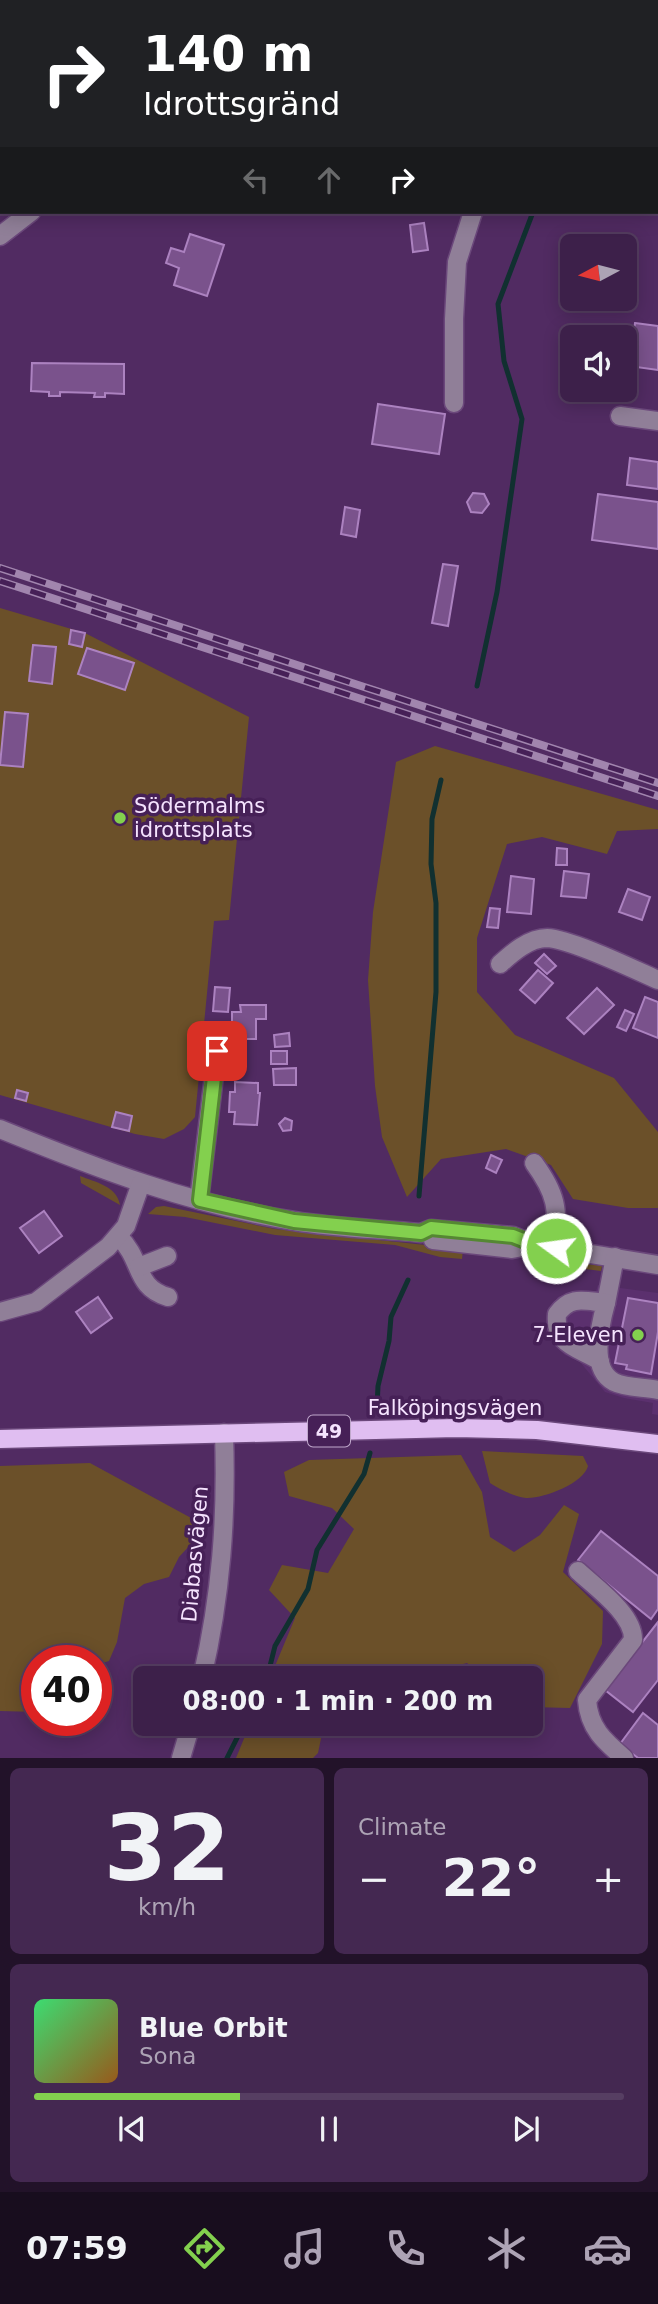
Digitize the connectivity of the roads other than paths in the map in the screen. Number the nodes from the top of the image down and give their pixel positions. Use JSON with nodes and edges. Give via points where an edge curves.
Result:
{"nodes":[{"id":1,"x":28,"y":214,"type":"edge"},
{"id":2,"x":472,"y":214,"type":"edge"},
{"id":3,"x":0,"y":236,"type":"edge"},
{"id":4,"x":454,"y":403,"type":"dead end"},
{"id":5,"x":620,"y":416,"type":"dead end"},
{"id":6,"x":658,"y":421,"type":"edge"},
{"id":7,"x":500,"y":964,"type":"dead end"},
{"id":8,"x":658,"y":980,"type":"edge"},
{"id":9,"x":236,"y":1048,"type":"dead end"},
{"id":10,"x":0,"y":1129,"type":"edge"},
{"id":11,"x":534,"y":1163,"type":"dead end"},
{"id":12,"x":141,"y":1184,"type":"junction"},
{"id":13,"x":200,"y":1200,"type":"junction"},
{"id":14,"x":119,"y":1237,"type":"junction"},
{"id":15,"x":556,"y":1248,"type":"junction"},
{"id":16,"x":167,"y":1256,"type":"dead end"},
{"id":17,"x":615,"y":1257,"type":"junction"},
{"id":18,"x":658,"y":1265,"type":"edge"},
{"id":19,"x":139,"y":1267,"type":"junction"},
{"id":20,"x":168,"y":1297,"type":"dead end"},
{"id":21,"x":606,"y":1304,"type":"junction"},
{"id":22,"x":0,"y":1312,"type":"edge"},
{"id":23,"x":600,"y":1361,"type":"junction"},
{"id":24,"x":658,"y":1390,"type":"edge"},
{"id":25,"x":224,"y":1433,"type":"junction"},
{"id":26,"x":0,"y":1439,"type":"edge"},
{"id":27,"x":658,"y":1444,"type":"edge"},
{"id":28,"x":578,"y":1570,"type":"dead end"},
{"id":29,"x":204,"y":1666,"type":"edge"},
{"id":30,"x":187,"y":1736,"type":"edge"},
{"id":31,"x":181,"y":1758,"type":"edge"},
{"id":32,"x":624,"y":1758,"type":"edge"}],
"edges":[{"from":1,"to":3,"type":"street"},
{"from":2,"to":4,"type":"street","via":[[457,262]]},
{"from":5,"to":6,"type":"street"},
{"from":7,"to":8,"type":"street","via":[[528,943],[545,938]]},
{"from":9,"to":13,"type":"street","via":[[217,1051]]},
{"from":10,"to":12,"type":"street"},
{"from":11,"to":15,"type":"street","via":[[549,1183],[558,1211]]},
{"from":12,"to":13,"type":"street"},
{"from":12,"to":14,"type":"street"},
{"from":13,"to":15,"type":"street","via":[[294,1221],[421,1233],[430,1240]]},
{"from":14,"to":19,"type":"street"},
{"from":14,"to":22,"type":"street","via":[[36,1302]]},
{"from":15,"to":17,"type":"street"},
{"from":16,"to":19,"type":"street"},
{"from":17,"to":18,"type":"street"},
{"from":17,"to":21,"type":"street"},
{"from":19,"to":20,"type":"street","via":[[147,1286]]},
{"from":21,"to":23,"type":"street"},
{"from":21,"to":23,"type":"street","via":[[567,1302],[557,1314],[558,1333],[565,1342]]},
{"from":23,"to":24,"type":"street","via":[[614,1382]]},
{"from":25,"to":26,"type":"main road","name":"Falköpingsvägen","number":"49"},
{"from":25,"to":27,"type":"main road","name":"Falköpingsvägen","number":"49","via":[[537,1430]]},
{"from":25,"to":29,"type":"street","name":"Diabasvägen","via":[[219,1592]]},
{"from":28,"to":32,"type":"street","via":[[622,1612],[633,1633],[633,1640],[587,1700],[593,1727]]},
{"from":30,"to":31,"type":"street"}]}
